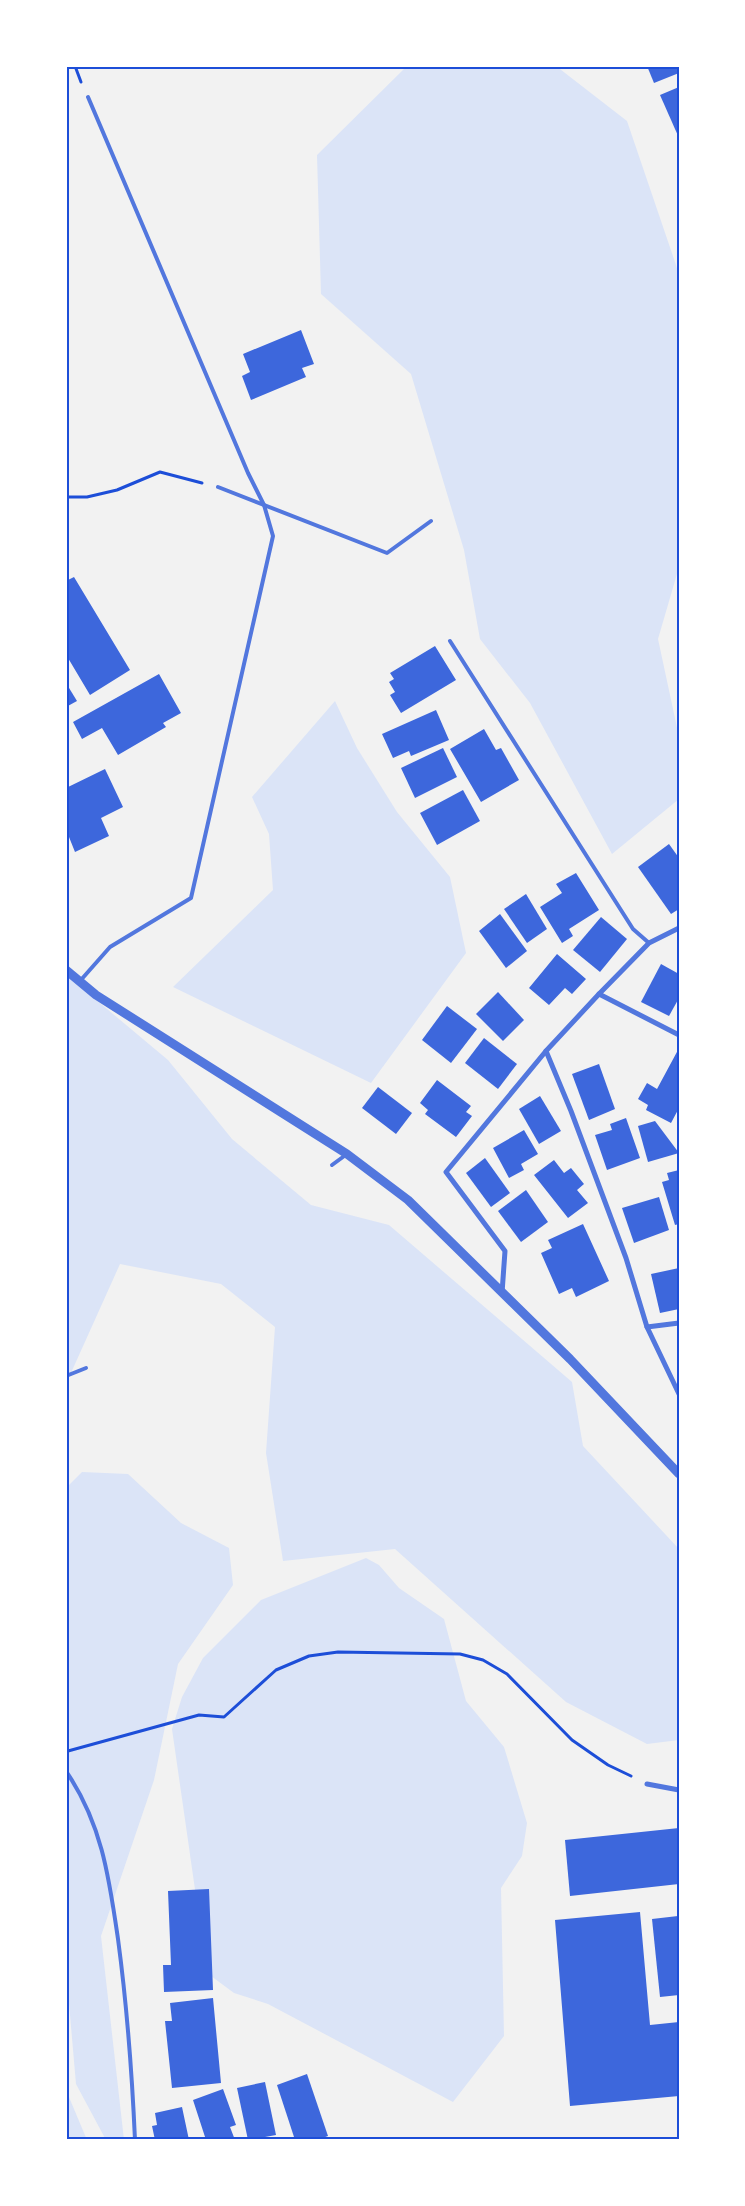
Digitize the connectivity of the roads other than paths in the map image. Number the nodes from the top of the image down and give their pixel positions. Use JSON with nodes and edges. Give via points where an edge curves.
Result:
{"nodes":[{"id":1,"x":88,"y":97,"type":"dead end"},
{"id":2,"x":218,"y":487,"type":"road end"},
{"id":3,"x":264,"y":505,"type":"junction"},
{"id":4,"x":431,"y":521,"type":"dead end"},
{"id":5,"x":450,"y":641,"type":"dead end"},
{"id":6,"x":679,"y":928,"type":"edge"},
{"id":7,"x":649,"y":944,"type":"junction"},
{"id":8,"x":66,"y":970,"type":"edge"},
{"id":9,"x":80,"y":981,"type":"junction"},
{"id":10,"x":599,"y":994,"type":"junction"},
{"id":11,"x":679,"y":1035,"type":"edge"},
{"id":12,"x":546,"y":1051,"type":"junction"},
{"id":13,"x":347,"y":1154,"type":"junction"},
{"id":14,"x":332,"y":1164,"type":"dead end"},
{"id":15,"x":502,"y":1293,"type":"junction"},
{"id":16,"x":679,"y":1323,"type":"edge"},
{"id":17,"x":647,"y":1327,"type":"junction"},
{"id":18,"x":86,"y":1368,"type":"dead end"},
{"id":19,"x":66,"y":1376,"type":"edge"},
{"id":20,"x":679,"y":1394,"type":"edge"},
{"id":21,"x":679,"y":1474,"type":"edge"},
{"id":22,"x":66,"y":1771,"type":"edge"},
{"id":23,"x":647,"y":1784,"type":"road end"},
{"id":24,"x":679,"y":1790,"type":"edge"},
{"id":25,"x":136,"y":2140,"type":"edge"}],
"edges":[{"from":1,"to":3,"type":"lane"},
{"from":2,"to":3,"type":"lane"},
{"from":3,"to":4,"type":"lane","via":[[387,553]]},
{"from":3,"to":9,"type":"lane","via":[[272,536],[191,898],[110,948]]},
{"from":5,"to":7,"type":"lane","via":[[633,929]]},
{"from":6,"to":7,"type":"street"},
{"from":7,"to":10,"type":"street"},
{"from":8,"to":9,"type":"street"},
{"from":9,"to":13,"type":"street","via":[[96,995]]},
{"from":10,"to":11,"type":"street"},
{"from":10,"to":12,"type":"street"},
{"from":12,"to":15,"type":"street","via":[[446,1172],[505,1251]]},
{"from":12,"to":17,"type":"street","via":[[626,1258]]},
{"from":13,"to":14,"type":"lane"},
{"from":13,"to":15,"type":"street","via":[[408,1200]]},
{"from":15,"to":21,"type":"street","via":[[570,1358]]},
{"from":16,"to":17,"type":"street"},
{"from":17,"to":20,"type":"street"},
{"from":18,"to":19,"type":"lane"},
{"from":22,"to":25,"type":"lane","via":[[82,1794],[105,1861],[125,1986]]},
{"from":23,"to":24,"type":"street"}]}
